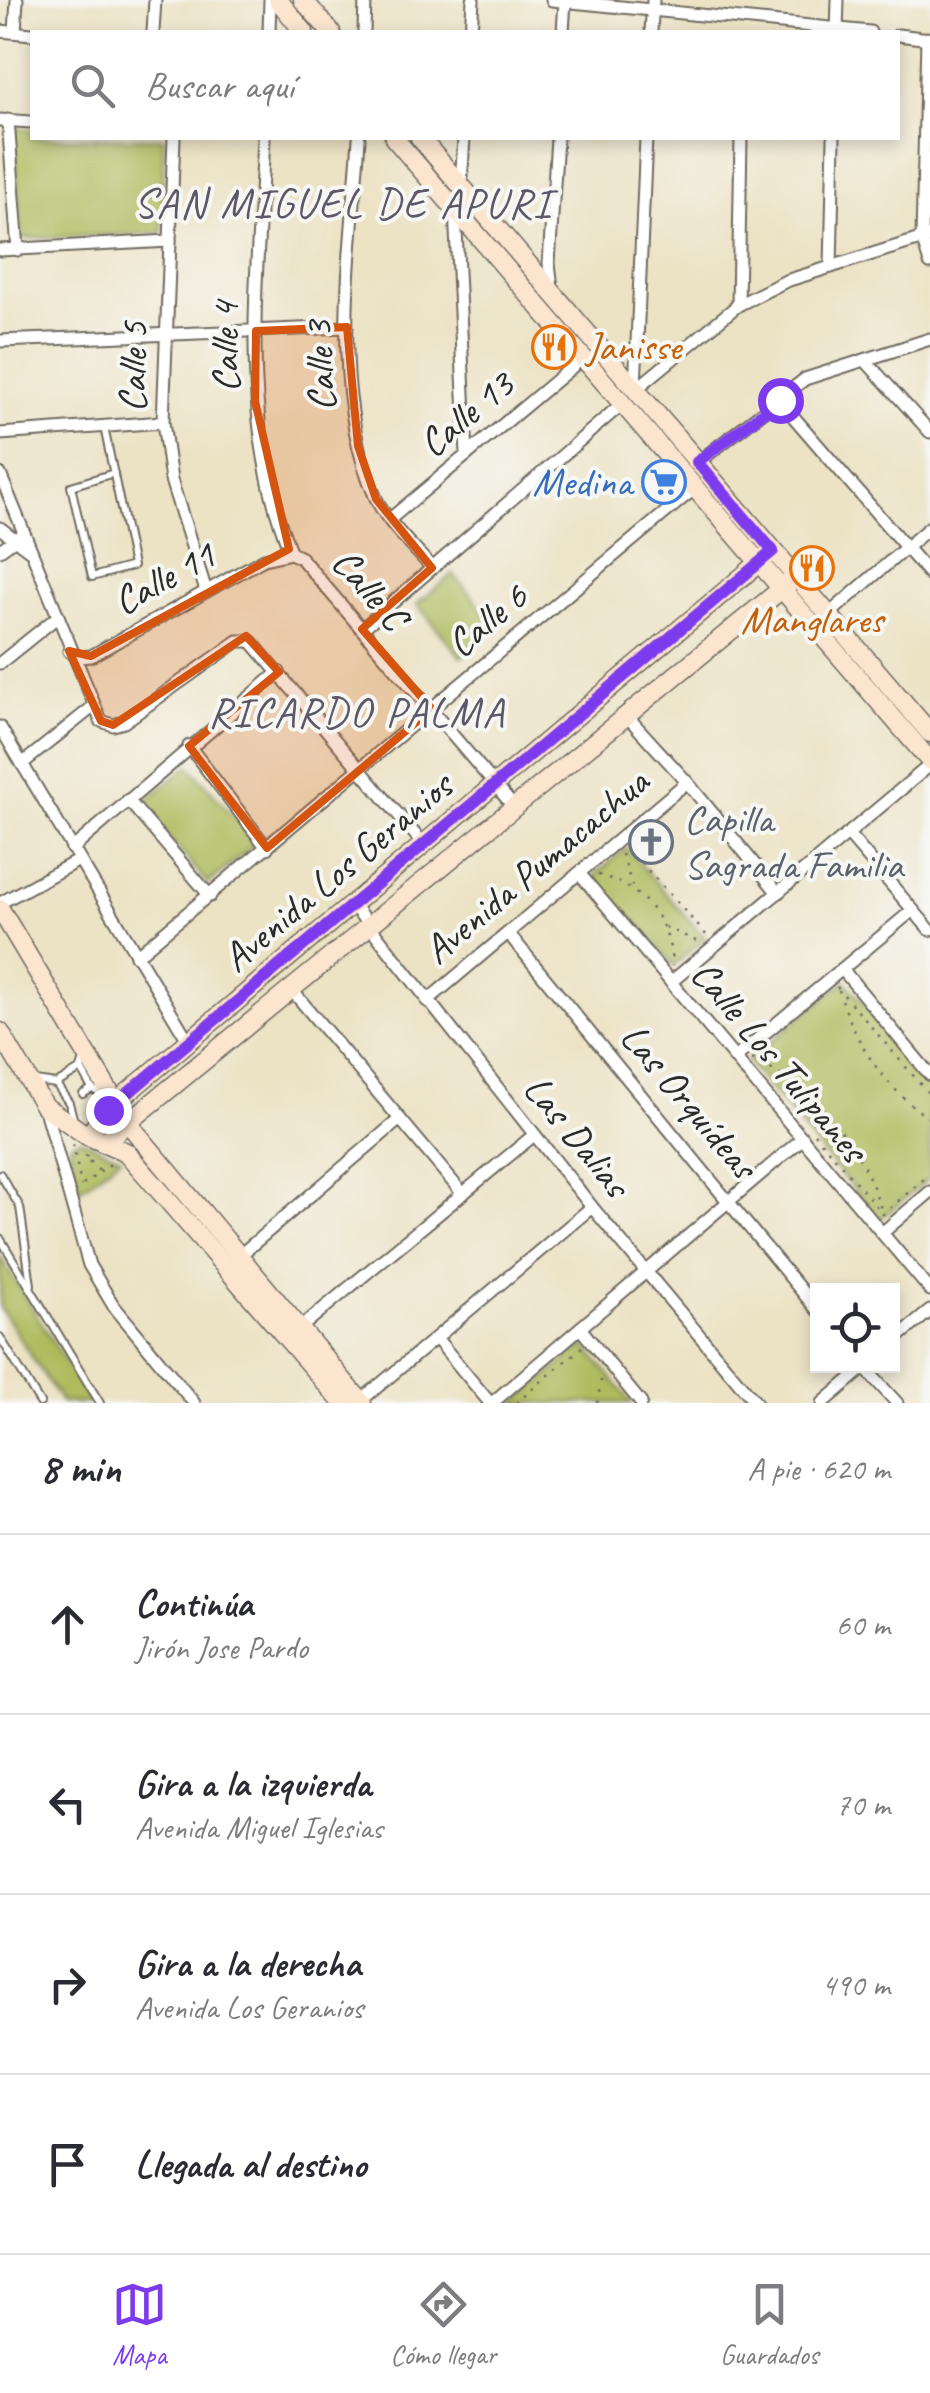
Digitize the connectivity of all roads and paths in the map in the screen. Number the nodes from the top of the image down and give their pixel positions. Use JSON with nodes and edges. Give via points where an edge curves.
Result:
{"nodes":[{"id":1,"x":18,"y":0,"type":"edge"},
{"id":2,"x":155,"y":0,"type":"edge"},
{"id":3,"x":270,"y":0,"type":"edge"},
{"id":4,"x":278,"y":0,"type":"edge"},
{"id":5,"x":303,"y":0,"type":"edge"},
{"id":6,"x":365,"y":0,"type":"edge"},
{"id":7,"x":473,"y":0,"type":"edge"},
{"id":8,"x":552,"y":0,"type":"edge"},
{"id":9,"x":838,"y":0,"type":"edge"},
{"id":10,"x":565,"y":1,"type":"edge"},
{"id":11,"x":653,"y":5,"type":"edge"},
{"id":12,"x":743,"y":26,"type":"edge"},
{"id":13,"x":153,"y":30,"type":"edge"},
{"id":14,"x":269,"y":30,"type":"edge"},
{"id":15,"x":302,"y":30,"type":"edge"},
{"id":16,"x":328,"y":30,"type":"edge"},
{"id":17,"x":364,"y":30,"type":"edge"},
{"id":18,"x":470,"y":30,"type":"edge"},
{"id":19,"x":563,"y":30,"type":"edge"},
{"id":20,"x":651,"y":30,"type":"edge"},
{"id":21,"x":818,"y":30,"type":"edge"},
{"id":22,"x":837,"y":30,"type":"edge"},
{"id":23,"x":0,"y":32,"type":"edge"},
{"id":24,"x":15,"y":32,"type":"junction"},
{"id":25,"x":30,"y":34,"type":"edge"},
{"id":26,"x":900,"y":35,"type":"edge"},
{"id":27,"x":929,"y":38,"type":"edge"},
{"id":28,"x":4,"y":120,"type":"edge"},
{"id":29,"x":30,"y":122,"type":"edge"},
{"id":30,"x":174,"y":140,"type":"edge"},
{"id":31,"x":264,"y":140,"type":"edge"},
{"id":32,"x":359,"y":140,"type":"edge"},
{"id":33,"x":396,"y":140,"type":"edge"},
{"id":34,"x":422,"y":140,"type":"edge"},
{"id":35,"x":464,"y":140,"type":"edge"},
{"id":36,"x":557,"y":140,"type":"edge"},
{"id":37,"x":646,"y":140,"type":"edge"},
{"id":38,"x":741,"y":140,"type":"edge"},
{"id":39,"x":834,"y":140,"type":"edge"},
{"id":40,"x":460,"y":185,"type":"junction"},
{"id":41,"x":455,"y":208,"type":"junction"},
{"id":42,"x":926,"y":237,"type":"edge"},
{"id":43,"x":170,"y":241,"type":"junction"},
{"id":44,"x":0,"y":250,"type":"edge"},
{"id":45,"x":18,"y":250,"type":"junction"},
{"id":46,"x":930,"y":263,"type":"edge"},
{"id":47,"x":831,"y":267,"type":"junction"},
{"id":48,"x":552,"y":294,"type":"junction"},
{"id":49,"x":738,"y":305,"type":"junction"},
{"id":50,"x":348,"y":327,"type":"junction"},
{"id":51,"x":256,"y":331,"type":"junction"},
{"id":52,"x":166,"y":335,"type":"junction"},
{"id":53,"x":930,"y":339,"type":"edge"},
{"id":54,"x":0,"y":341,"type":"edge"},
{"id":55,"x":584,"y":357,"type":"junction"},
{"id":56,"x":865,"y":360,"type":"junction"},
{"id":57,"x":630,"y":396,"type":"junction"},
{"id":58,"x":780,"y":400,"type":"junction"},
{"id":59,"x":163,"y":422,"type":"junction"},
{"id":60,"x":104,"y":427,"type":"junction"},
{"id":61,"x":930,"y":432,"type":"edge"},
{"id":62,"x":0,"y":434,"type":"edge"},
{"id":63,"x":467,"y":455,"type":"junction"},
{"id":64,"x":697,"y":462,"type":"junction"},
{"id":65,"x":114,"y":473,"type":"junction"},
{"id":66,"x":0,"y":474,"type":"edge"},
{"id":67,"x":696,"y":487,"type":"junction"},
{"id":68,"x":390,"y":519,"type":"junction"},
{"id":69,"x":930,"y":527,"type":"edge"},
{"id":70,"x":0,"y":528,"type":"edge"},
{"id":71,"x":25,"y":531,"type":"junction"},
{"id":72,"x":14,"y":540,"type":"junction"},
{"id":73,"x":907,"y":548,"type":"junction"},
{"id":74,"x":0,"y":550,"type":"edge"},
{"id":75,"x":29,"y":550,"type":"junction"},
{"id":76,"x":292,"y":553,"type":"junction"},
{"id":77,"x":766,"y":556,"type":"junction"},
{"id":78,"x":432,"y":568,"type":"junction"},
{"id":79,"x":930,"y":575,"type":"edge"},
{"id":80,"x":789,"y":583,"type":"junction"},
{"id":81,"x":206,"y":591,"type":"junction"},
{"id":82,"x":828,"y":616,"type":"junction"},
{"id":83,"x":56,"y":618,"type":"junction"},
{"id":84,"x":362,"y":628,"type":"junction"},
{"id":85,"x":70,"y":651,"type":"junction"},
{"id":86,"x":0,"y":663,"type":"edge"},
{"id":87,"x":279,"y":672,"type":"junction"},
{"id":88,"x":94,"y":706,"type":"junction"},
{"id":89,"x":432,"y":709,"type":"junction"},
{"id":90,"x":626,"y":715,"type":"junction"},
{"id":91,"x":0,"y":727,"type":"edge"},
{"id":92,"x":930,"y":733,"type":"edge"},
{"id":93,"x":189,"y":746,"type":"junction"},
{"id":94,"x":930,"y":762,"type":"edge"},
{"id":95,"x":22,"y":764,"type":"junction"},
{"id":96,"x":360,"y":770,"type":"junction"},
{"id":97,"x":687,"y":782,"type":"junction"},
{"id":98,"x":495,"y":785,"type":"junction"},
{"id":99,"x":128,"y":800,"type":"junction"},
{"id":100,"x":514,"y":807,"type":"junction"},
{"id":101,"x":848,"y":834,"type":"junction"},
{"id":102,"x":620,"y":839,"type":"junction"},
{"id":103,"x":424,"y":844,"type":"junction"},
{"id":104,"x":267,"y":848,"type":"junction"},
{"id":105,"x":76,"y":854,"type":"junction"},
{"id":106,"x":579,"y":874,"type":"junction"},
{"id":107,"x":634,"y":891,"type":"junction"},
{"id":108,"x":778,"y":893,"type":"junction"},
{"id":109,"x":210,"y":896,"type":"junction"},
{"id":110,"x":352,"y":905,"type":"junction"},
{"id":111,"x":0,"y":906,"type":"edge"},
{"id":112,"x":913,"y":910,"type":"junction"},
{"id":113,"x":368,"y":926,"type":"junction"},
{"id":114,"x":664,"y":926,"type":"junction"},
{"id":115,"x":930,"y":930,"type":"edge"},
{"id":116,"x":508,"y":933,"type":"junction"},
{"id":117,"x":715,"y":946,"type":"junction"},
{"id":118,"x":136,"y":956,"type":"junction"},
{"id":119,"x":842,"y":969,"type":"junction"},
{"id":120,"x":671,"y":982,"type":"junction"},
{"id":121,"x":291,"y":989,"type":"junction"},
{"id":122,"x":427,"y":1001,"type":"junction"},
{"id":123,"x":0,"y":1032,"type":"edge"},
{"id":124,"x":189,"y":1042,"type":"junction"},
{"id":125,"x":735,"y":1058,"type":"junction"},
{"id":126,"x":83,"y":1061,"type":"junction"},
{"id":127,"x":764,"y":1073,"type":"dead end"},
{"id":128,"x":930,"y":1075,"type":"edge"},
{"id":129,"x":29,"y":1080,"type":"junction"},
{"id":130,"x":56,"y":1084,"type":"junction"},
{"id":131,"x":139,"y":1084,"type":"junction"},
{"id":132,"x":92,"y":1089,"type":"junction"},
{"id":133,"x":84,"y":1094,"type":"dead end"},
{"id":134,"x":930,"y":1095,"type":"edge"},
{"id":135,"x":154,"y":1101,"type":"junction"},
{"id":136,"x":116,"y":1103,"type":"junction"},
{"id":137,"x":44,"y":1106,"type":"junction"},
{"id":138,"x":400,"y":1119,"type":"junction"},
{"id":139,"x":930,"y":1120,"type":"edge"},
{"id":140,"x":128,"y":1122,"type":"junction"},
{"id":141,"x":807,"y":1134,"type":"junction"},
{"id":142,"x":534,"y":1135,"type":"junction"},
{"id":143,"x":91,"y":1140,"type":"junction"},
{"id":144,"x":91,"y":1162,"type":"dead end"},
{"id":145,"x":100,"y":1172,"type":"junction"},
{"id":146,"x":0,"y":1174,"type":"edge"},
{"id":147,"x":930,"y":1174,"type":"edge"},
{"id":148,"x":930,"y":1192,"type":"edge"},
{"id":149,"x":463,"y":1194,"type":"junction"},
{"id":150,"x":730,"y":1201,"type":"junction"},
{"id":151,"x":592,"y":1207,"type":"junction"},
{"id":152,"x":883,"y":1214,"type":"junction"},
{"id":153,"x":882,"y":1233,"type":"junction"},
{"id":154,"x":0,"y":1238,"type":"edge"},
{"id":155,"x":239,"y":1256,"type":"junction"},
{"id":156,"x":646,"y":1272,"type":"junction"},
{"id":157,"x":930,"y":1290,"type":"edge"},
{"id":158,"x":32,"y":1292,"type":"junction"},
{"id":159,"x":810,"y":1301,"type":"edge"},
{"id":160,"x":930,"y":1310,"type":"edge"},
{"id":161,"x":300,"y":1328,"type":"junction"},
{"id":162,"x":580,"y":1328,"type":"junction"},
{"id":163,"x":900,"y":1335,"type":"edge"},
{"id":164,"x":0,"y":1338,"type":"edge"},
{"id":165,"x":436,"y":1338,"type":"junction"},
{"id":166,"x":583,"y":1346,"type":"dead end"},
{"id":167,"x":856,"y":1373,"type":"edge"},
{"id":168,"x":870,"y":1373,"type":"edge"},
{"id":169,"x":613,"y":1381,"type":"dead end"},
{"id":170,"x":356,"y":1402,"type":"edge"},
{"id":171,"x":40,"y":1403,"type":"edge"},
{"id":172,"x":100,"y":1403,"type":"edge"},
{"id":173,"x":194,"y":1403,"type":"edge"},
{"id":174,"x":491,"y":1403,"type":"edge"},
{"id":175,"x":516,"y":1403,"type":"edge"},
{"id":176,"x":597,"y":1403,"type":"edge"},
{"id":177,"x":641,"y":1403,"type":"edge"},
{"id":178,"x":756,"y":1403,"type":"edge"},
{"id":179,"x":823,"y":1403,"type":"edge"},
{"id":180,"x":897,"y":1403,"type":"edge"}],
"edges":[{"from":1,"to":24,"type":"street"},
{"from":2,"to":13,"type":"street"},
{"from":3,"to":14,"type":"street"},
{"from":4,"to":15,"type":"main road"},
{"from":5,"to":16,"type":"main road"},
{"from":6,"to":17,"type":"street"},
{"from":7,"to":18,"type":"street"},
{"from":8,"to":10,"type":"street"},
{"from":9,"to":22,"type":"street"},
{"from":10,"to":11,"type":"street"},
{"from":10,"to":19,"type":"street"},
{"from":11,"to":12,"type":"street"},
{"from":11,"to":20,"type":"street"},
{"from":12,"to":21,"type":"street"},
{"from":23,"to":24,"type":"street"},
{"from":24,"to":25,"type":"street"},
{"from":26,"to":27,"type":"street"},
{"from":27,"to":42,"type":"street"},
{"from":28,"to":29,"type":"street"},
{"from":28,"to":45,"type":"street"},
{"from":30,"to":43,"type":"street","name":"Calle 5"},
{"from":31,"to":51,"type":"street","name":"Calle 4"},
{"from":32,"to":50,"type":"street","name":"Calle 3"},
{"from":33,"to":41,"type":"main road"},
{"from":34,"to":40,"type":"main road"},
{"from":35,"to":40,"type":"street"},
{"from":36,"to":48,"type":"street"},
{"from":37,"to":57,"type":"street"},
{"from":38,"to":49,"type":"street"},
{"from":39,"to":47,"type":"street"},
{"from":40,"to":48,"type":"main road"},
{"from":41,"to":55,"type":"main road"},
{"from":41,"to":63,"type":"street"},
{"from":42,"to":46,"type":"street"},
{"from":42,"to":47,"type":"street"},
{"from":43,"to":45,"type":"street"},
{"from":43,"to":52,"type":"street","name":"Calle 5"},
{"from":44,"to":45,"type":"street"},
{"from":47,"to":49,"type":"street"},
{"from":48,"to":57,"type":"main road"},
{"from":49,"to":57,"type":"street"},
{"from":50,"to":51,"type":"street"},
{"from":50,"to":68,"type":"street","name":"Calle 3","via":[[358,446]]},
{"from":51,"to":52,"type":"street"},
{"from":51,"to":76,"type":"street","name":"Calle 4","via":[[255,401],[278,518]]},
{"from":52,"to":54,"type":"street"},
{"from":52,"to":59,"type":"street","name":"Calle 5"},
{"from":53,"to":56,"type":"street"},
{"from":55,"to":57,"type":"main road"},
{"from":55,"to":63,"type":"street","name":"Calle 13"},
{"from":56,"to":58,"type":"street","via":[[806,380]]},
{"from":56,"to":61,"type":"street"},
{"from":57,"to":64,"type":"main road"},
{"from":57,"to":67,"type":"main road"},
{"from":57,"to":78,"type":"street"},
{"from":58,"to":64,"type":"street"},
{"from":58,"to":73,"type":"street"},
{"from":59,"to":60,"type":"street"},
{"from":59,"to":81,"type":"street","name":"Calle 5","via":[[171,480]]},
{"from":60,"to":62,"type":"street"},
{"from":60,"to":65,"type":"lane"},
{"from":63,"to":68,"type":"street","name":"Calle 13"},
{"from":64,"to":77,"type":"main road"},
{"from":65,"to":65,"type":"lane","via":[[132,566],[92,577],[71,486]]},
{"from":66,"to":71,"type":"street"},
{"from":67,"to":77,"type":"main road"},
{"from":67,"to":89,"type":"street","name":"Calle 6"},
{"from":68,"to":78,"type":"street","name":"Calle 3"},
{"from":69,"to":73,"type":"street"},
{"from":70,"to":72,"type":"street"},
{"from":71,"to":72,"type":"street"},
{"from":71,"to":75,"type":"street"},
{"from":72,"to":74,"type":"street"},
{"from":72,"to":75,"type":"street"},
{"from":73,"to":79,"type":"street"},
{"from":73,"to":82,"type":"street"},
{"from":75,"to":83,"type":"street"},
{"from":76,"to":81,"type":"street","name":"Calle 11","via":[[277,553]]},
{"from":76,"to":84,"type":"street","name":"Calle C"},
{"from":77,"to":80,"type":"main road"},
{"from":77,"to":98,"type":"main road","name":"Avenida Los Geranios"},
{"from":78,"to":84,"type":"street"},
{"from":80,"to":82,"type":"main road"},
{"from":80,"to":90,"type":"main road","name":"Avenida Los Geranios"},
{"from":80,"to":94,"type":"main road"},
{"from":81,"to":85,"type":"street","name":"Calle 11","via":[[91,656]]},
{"from":82,"to":92,"type":"main road"},
{"from":83,"to":85,"type":"street"},
{"from":83,"to":86,"type":"street"},
{"from":84,"to":89,"type":"street","name":"Calle C"},
{"from":85,"to":88,"type":"street"},
{"from":87,"to":88,"type":"street","via":[[242,640],[124,722],[101,722]]},
{"from":87,"to":93,"type":"street"},
{"from":87,"to":96,"type":"street"},
{"from":88,"to":95,"type":"street"},
{"from":89,"to":96,"type":"street","name":"Calle 6"},
{"from":89,"to":98,"type":"street","name":"Calle C"},
{"from":90,"to":97,"type":"street"},
{"from":90,"to":100,"type":"main road","name":"Avenida Los Geranios"},
{"from":91,"to":95,"type":"street"},
{"from":93,"to":99,"type":"street"},
{"from":93,"to":104,"type":"street"},
{"from":94,"to":101,"type":"street"},
{"from":95,"to":105,"type":"street"},
{"from":96,"to":103,"type":"street"},
{"from":96,"to":104,"type":"street","name":"Calle 6"},
{"from":97,"to":102,"type":"street","name":"Avenida Pumacachua"},
{"from":97,"to":108,"type":"street"},
{"from":98,"to":100,"type":"street","name":"Calle C"},
{"from":98,"to":103,"type":"main road","name":"Avenida Los Geranios"},
{"from":99,"to":105,"type":"street"},
{"from":99,"to":109,"type":"street"},
{"from":100,"to":113,"type":"main road","name":"Avenida Los Geranios"},
{"from":101,"to":108,"type":"street"},
{"from":101,"to":112,"type":"street"},
{"from":102,"to":106,"type":"street","name":"Avenida Pumacachua"},
{"from":102,"to":107,"type":"path"},
{"from":102,"to":117,"type":"path"},
{"from":103,"to":110,"type":"main road","name":"Avenida Los Geranios"},
{"from":104,"to":109,"type":"street","name":"Calle 6"},
{"from":105,"to":111,"type":"street"},
{"from":105,"to":118,"type":"street"},
{"from":106,"to":107,"type":"path"},
{"from":106,"to":116,"type":"street","name":"Avenida Pumacachua"},
{"from":106,"to":120,"type":"street","name":"Calle Los Tulipanes"},
{"from":107,"to":114,"type":"path"},
{"from":108,"to":117,"type":"street"},
{"from":109,"to":118,"type":"street","name":"Calle 6"},
{"from":110,"to":113,"type":"street","name":"Las Dalias"},
{"from":110,"to":124,"type":"main road","name":"Avenida Los Geranios"},
{"from":111,"to":126,"type":"main road"},
{"from":112,"to":115,"type":"street"},
{"from":112,"to":119,"type":"street"},
{"from":113,"to":121,"type":"main road","name":"Avenida Los Geranios"},
{"from":113,"to":122,"type":"street","name":"Las Dalias"},
{"from":114,"to":117,"type":"path"},
{"from":114,"to":120,"type":"path"},
{"from":116,"to":122,"type":"street","name":"Avenida Pumacachua"},
{"from":116,"to":150,"type":"street","name":"Las Orquídeas"},
{"from":117,"to":120,"type":"street"},
{"from":118,"to":124,"type":"street"},
{"from":119,"to":125,"type":"street"},
{"from":119,"to":128,"type":"street"},
{"from":120,"to":125,"type":"street","name":"Calle Los Tulipanes"},
{"from":121,"to":135,"type":"main road","name":"Avenida Los Geranios"},
{"from":121,"to":138,"type":"street"},
{"from":122,"to":142,"type":"street","name":"Las Dalias"},
{"from":123,"to":129,"type":"main road"},
{"from":124,"to":131,"type":"main road","name":"Avenida Los Geranios"},
{"from":125,"to":141,"type":"street","name":"Calle Los Tulipanes"},
{"from":126,"to":130,"type":"lane"},
{"from":126,"to":132,"type":"lane"},
{"from":126,"to":136,"type":"main road"},
{"from":127,"to":152,"type":"path","via":[[752,1059],[798,1087],[838,1124]]},
{"from":129,"to":130,"type":"lane"},
{"from":129,"to":137,"type":"main road"},
{"from":130,"to":143,"type":"lane"},
{"from":131,"to":135,"type":"main road"},
{"from":131,"to":136,"type":"main road","name":"Avenida Los Geranios"},
{"from":132,"to":133,"type":"lane"},
{"from":132,"to":136,"type":"lane"},
{"from":134,"to":139,"type":"path","via":[[838,987],[874,1065]]},
{"from":135,"to":140,"type":"main road","name":"Avenida Los Geranios"},
{"from":136,"to":140,"type":"main road"},
{"from":136,"to":143,"type":"main road","name":"Avenida Los Geranios"},
{"from":137,"to":143,"type":"main road"},
{"from":137,"to":173,"type":"street","via":[[89,1264],[113,1305]]},
{"from":138,"to":149,"type":"street"},
{"from":138,"to":155,"type":"street"},
{"from":140,"to":143,"type":"main road","name":"Avenida Los Geranios"},
{"from":140,"to":155,"type":"main road"},
{"from":141,"to":150,"type":"street"},
{"from":141,"to":152,"type":"path"},
{"from":141,"to":153,"type":"street","name":"Calle Los Tulipanes"},
{"from":142,"to":149,"type":"street"},
{"from":142,"to":151,"type":"street","name":"Las Dalias"},
{"from":143,"to":145,"type":"path","via":[[118,1159]]},
{"from":143,"to":145,"type":"path","via":[[72,1150],[81,1186]]},
{"from":143,"to":170,"type":"main road","via":[[126,1152]]},
{"from":144,"to":145,"type":"path"},
{"from":146,"to":158,"type":"lane","via":[[20,1207]]},
{"from":147,"to":152,"type":"path"},
{"from":148,"to":153,"type":"street"},
{"from":149,"to":161,"type":"street"},
{"from":150,"to":156,"type":"street"},
{"from":150,"to":159,"type":"street","name":"Las Orquídeas"},
{"from":151,"to":156,"type":"street","name":"Las Dalias"},
{"from":151,"to":165,"type":"street"},
{"from":153,"to":157,"type":"street","name":"Calle Los Tulipanes"},
{"from":154,"to":158,"type":"lane"},
{"from":155,"to":161,"type":"main road"},
{"from":156,"to":162,"type":"street"},
{"from":156,"to":178,"type":"street","name":"Las Dalias"},
{"from":158,"to":172,"type":"lane"},
{"from":160,"to":163,"type":"street"},
{"from":161,"to":170,"type":"main road"},
{"from":162,"to":174,"type":"street"},
{"from":162,"to":177,"type":"street"},
{"from":164,"to":171,"type":"lane"},
{"from":165,"to":170,"type":"street"},
{"from":165,"to":174,"type":"street"},
{"from":166,"to":175,"type":"path"},
{"from":167,"to":179,"type":"street"},
{"from":168,"to":180,"type":"street"},
{"from":169,"to":176,"type":"path","via":[[603,1370]]}]}
